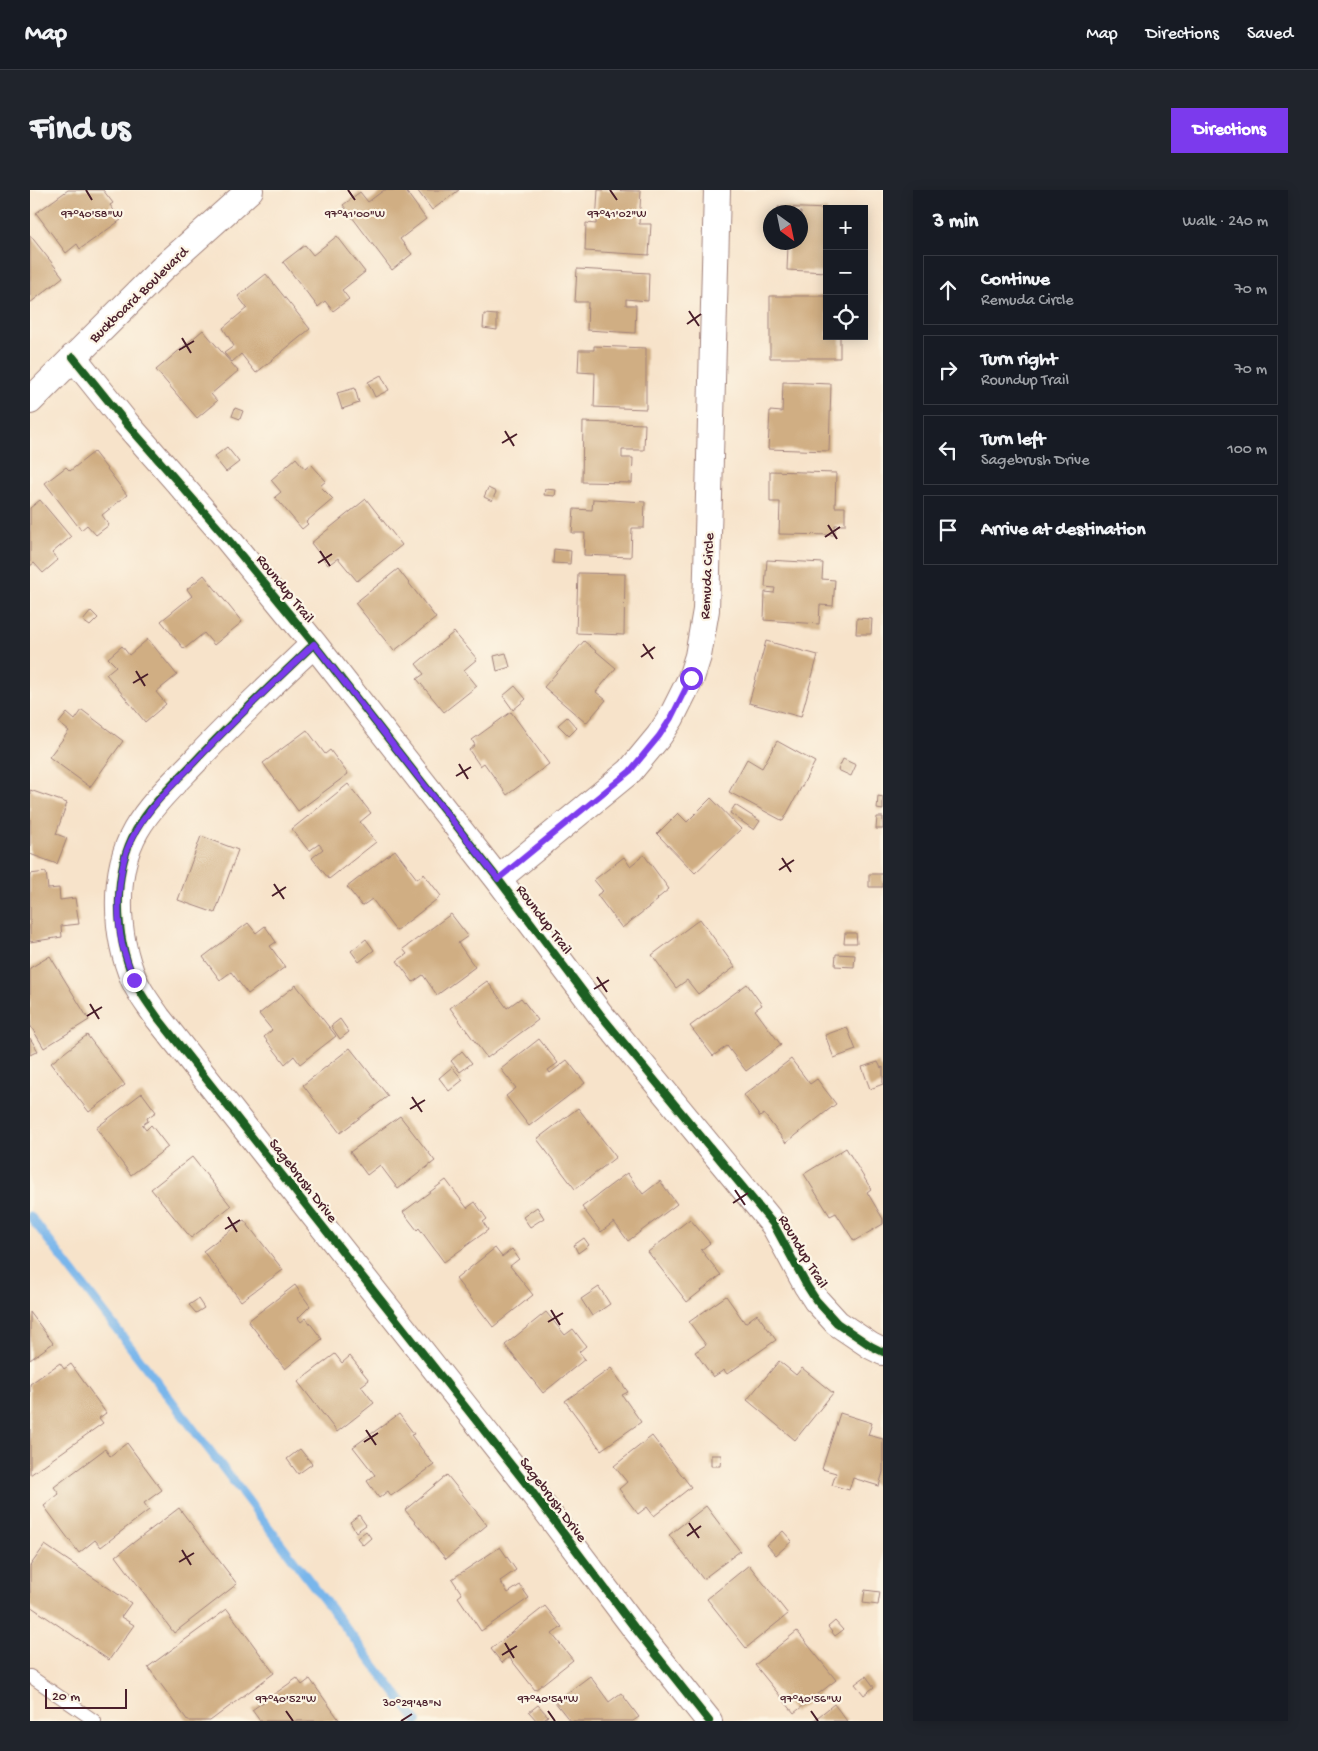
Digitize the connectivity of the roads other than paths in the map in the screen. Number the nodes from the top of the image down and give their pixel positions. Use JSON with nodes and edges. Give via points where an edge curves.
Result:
{"nodes":[{"id":1,"x":250,"y":190,"type":"edge"},
{"id":2,"x":717,"y":190,"type":"edge"},
{"id":3,"x":73,"y":357,"type":"junction"},
{"id":4,"x":30,"y":401,"type":"edge"},
{"id":5,"x":314,"y":644,"type":"junction"},
{"id":6,"x":498,"y":879,"type":"junction"},
{"id":7,"x":883,"y":1352,"type":"edge"},
{"id":8,"x":30,"y":1676,"type":"edge"},
{"id":9,"x":95,"y":1721,"type":"edge"},
{"id":10,"x":709,"y":1721,"type":"edge"}],
"edges":[{"from":1,"to":3,"type":"street","name":"Buckboard Boulevard","via":[[162,269]]},
{"from":2,"to":6,"type":"street","name":"Remuda Circle","via":[[706,610],[698,656],[671,718],[630,771]]},
{"from":3,"to":4,"type":"street","name":"Buckboard Boulevard"},
{"from":3,"to":5,"type":"street","name":"Roundup Trail"},
{"from":5,"to":6,"type":"street","name":"Roundup Trail"},
{"from":5,"to":10,"type":"street","name":"Sagebrush Drive","via":[[224,729],[154,805],[136,830],[121,874],[119,920],[122,945],[134,980],[158,1018]]},
{"from":6,"to":7,"type":"street","name":"Roundup Trail","via":[[600,1014],[774,1225],[816,1300],[837,1323]]},
{"from":8,"to":9,"type":"lane"}]}
